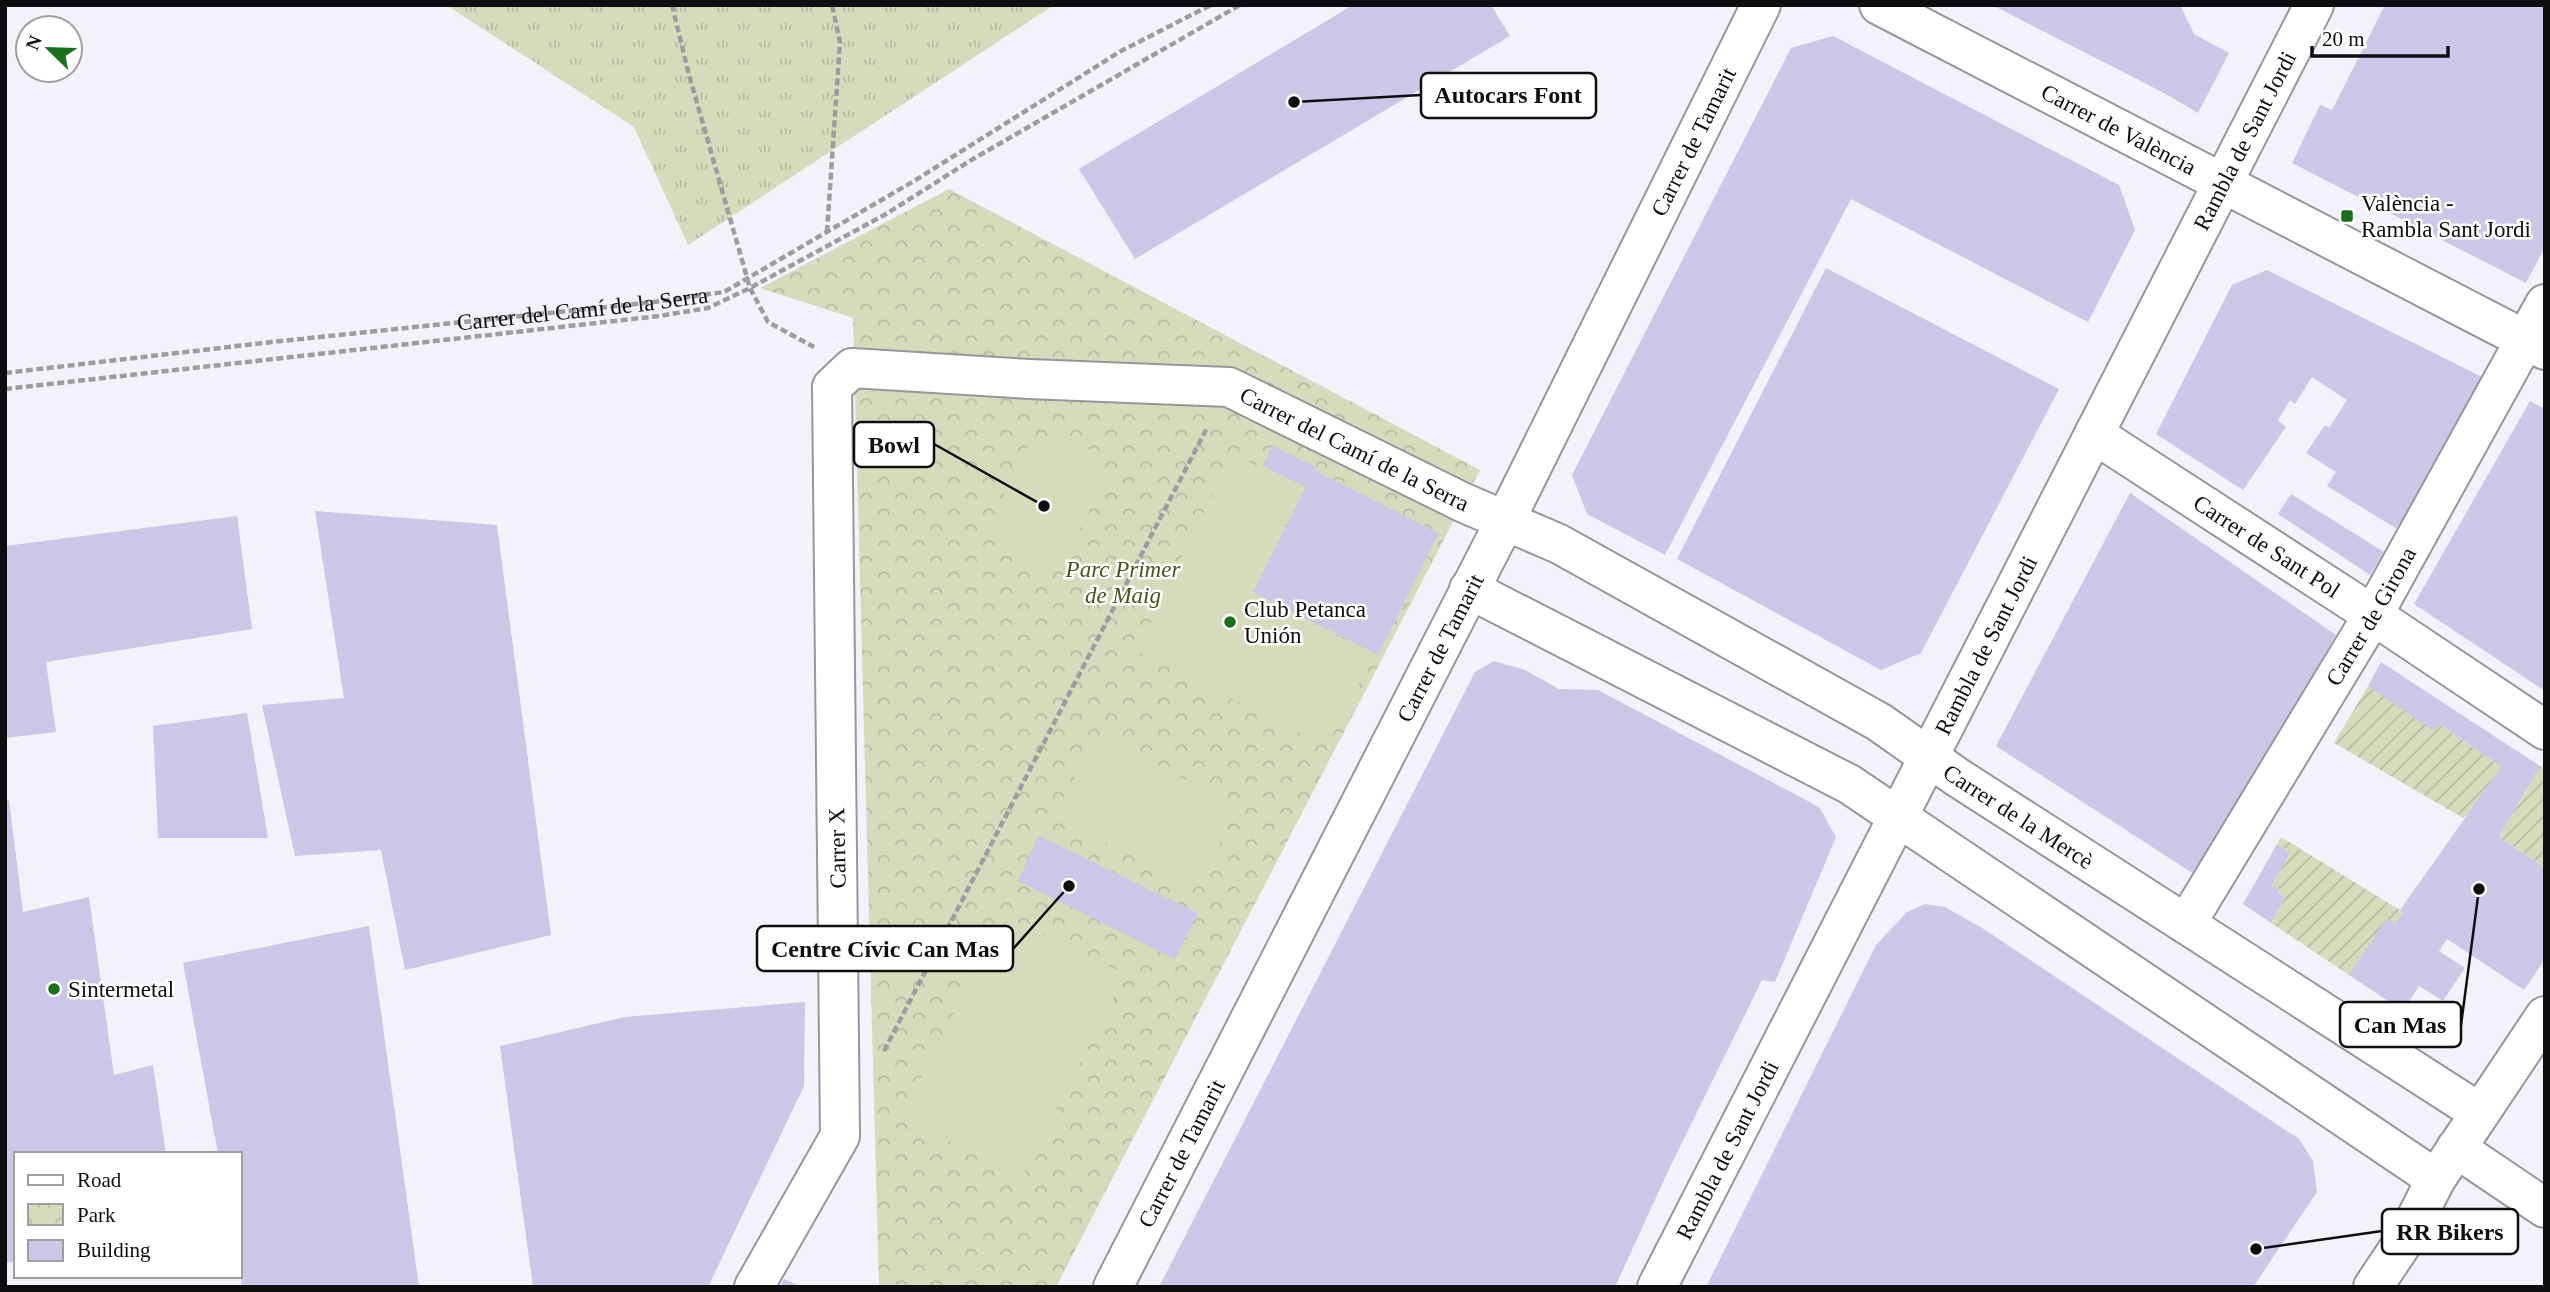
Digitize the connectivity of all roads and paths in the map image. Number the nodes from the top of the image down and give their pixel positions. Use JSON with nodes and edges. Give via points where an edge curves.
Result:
{"nodes":[{"id":1,"x":672,"y":5,"type":"edge"},
{"id":2,"x":832,"y":5,"type":"edge"},
{"id":3,"x":1211,"y":5,"type":"edge"},
{"id":4,"x":1240,"y":5,"type":"edge"},
{"id":5,"x":1761,"y":5,"type":"edge"},
{"id":6,"x":1878,"y":5,"type":"edge"},
{"id":7,"x":2314,"y":5,"type":"edge"},
{"id":8,"x":2223,"y":184,"type":"junction"},
{"id":9,"x":827,"y":233,"type":"junction"},
{"id":10,"x":748,"y":277,"type":"junction"},
{"id":11,"x":750,"y":288,"type":"junction"},
{"id":12,"x":2545,"y":304,"type":"edge"},
{"id":13,"x":2535,"y":345,"type":"edge"},
{"id":14,"x":5,"y":373,"type":"edge"},
{"id":15,"x":842,"y":377,"type":"junction"},
{"id":16,"x":1229,"y":387,"type":"junction"},
{"id":17,"x":5,"y":389,"type":"edge"},
{"id":18,"x":2094,"y":434,"type":"junction"},
{"id":19,"x":1505,"y":521,"type":"junction"},
{"id":20,"x":1469,"y":589,"type":"junction"},
{"id":21,"x":2372,"y":615,"type":"junction"},
{"id":22,"x":2545,"y":730,"type":"edge"},
{"id":23,"x":1928,"y":758,"type":"junction"},
{"id":24,"x":1898,"y":817,"type":"junction"},
{"id":25,"x":2186,"y":924,"type":"junction"},
{"id":26,"x":2545,"y":1016,"type":"edge"},
{"id":27,"x":878,"y":1062,"type":"dead end"},
{"id":28,"x":2480,"y":1113,"type":"junction"},
{"id":29,"x":2446,"y":1163,"type":"junction"},
{"id":30,"x":2545,"y":1208,"type":"edge"},
{"id":31,"x":754,"y":1287,"type":"edge"},
{"id":32,"x":1113,"y":1287,"type":"edge"},
{"id":33,"x":1657,"y":1287,"type":"edge"},
{"id":34,"x":2347,"y":1287,"type":"edge"},
{"id":35,"x":2373,"y":1287,"type":"edge"}],
"edges":[{"from":1,"to":10,"type":"path"},
{"from":2,"to":9,"type":"path","via":[[840,42]]},
{"from":3,"to":9,"type":"path","name":"Carrer del Camí de la Serra","via":[[1121,51]]},
{"from":4,"to":11,"type":"path","via":[[886,214]]},
{"from":5,"to":19,"type":"street","name":"Carrer de Tamarit"},
{"from":6,"to":8,"type":"street","name":"Carrer de València"},
{"from":7,"to":8,"type":"street","name":"Rambla de Sant Jordi"},
{"from":8,"to":13,"type":"street","name":"Carrer de València"},
{"from":8,"to":18,"type":"street","name":"Rambla de Sant Jordi"},
{"from":9,"to":10,"type":"path","name":"Carrer del Camí de la Serra"},
{"from":10,"to":11,"type":"path"},
{"from":10,"to":14,"type":"path","name":"Carrer del Camí de la Serra","via":[[724,292],[654,302]]},
{"from":11,"to":15,"type":"path","via":[[768,322]]},
{"from":11,"to":17,"type":"path","via":[[708,308],[659,316]]},
{"from":12,"to":13,"type":"street","name":"Carrer de Girona"},
{"from":13,"to":21,"type":"street","name":"Carrer de Girona"},
{"from":15,"to":16,"type":"street","name":"Carrer del Camí de la Serra"},
{"from":15,"to":31,"type":"street","name":"Carrer X","via":[[840,1136]]},
{"from":16,"to":19,"type":"street","name":"Carrer del Camí de la Serra"},
{"from":16,"to":27,"type":"path"},
{"from":18,"to":21,"type":"street","name":"Carrer de Sant Pol"},
{"from":18,"to":23,"type":"street","name":"Rambla de Sant Jordi"},
{"from":19,"to":20,"type":"street","name":"Carrer de Tamarit"},
{"from":19,"to":23,"type":"street","name":"Carrer de la Mercè","via":[[1559,544],[1879,722]]},
{"from":20,"to":24,"type":"street","via":[[1849,783]]},
{"from":20,"to":32,"type":"street","name":"Carrer de Tamarit"},
{"from":21,"to":22,"type":"street","name":"Carrer de Sant Pol"},
{"from":21,"to":25,"type":"street","name":"Carrer de Girona"},
{"from":23,"to":24,"type":"street","name":"Rambla de Sant Jordi"},
{"from":23,"to":25,"type":"street","name":"Carrer de la Mercè"},
{"from":24,"to":29,"type":"street"},
{"from":24,"to":33,"type":"street","name":"Rambla de Sant Jordi"},
{"from":25,"to":28,"type":"street","name":"Carrer de la Mercè"},
{"from":26,"to":28,"type":"street"},
{"from":28,"to":29,"type":"street"},
{"from":29,"to":30,"type":"street"},
{"from":29,"to":34,"type":"street","via":[[2388,1225]]},
{"from":29,"to":35,"type":"street"}]}
